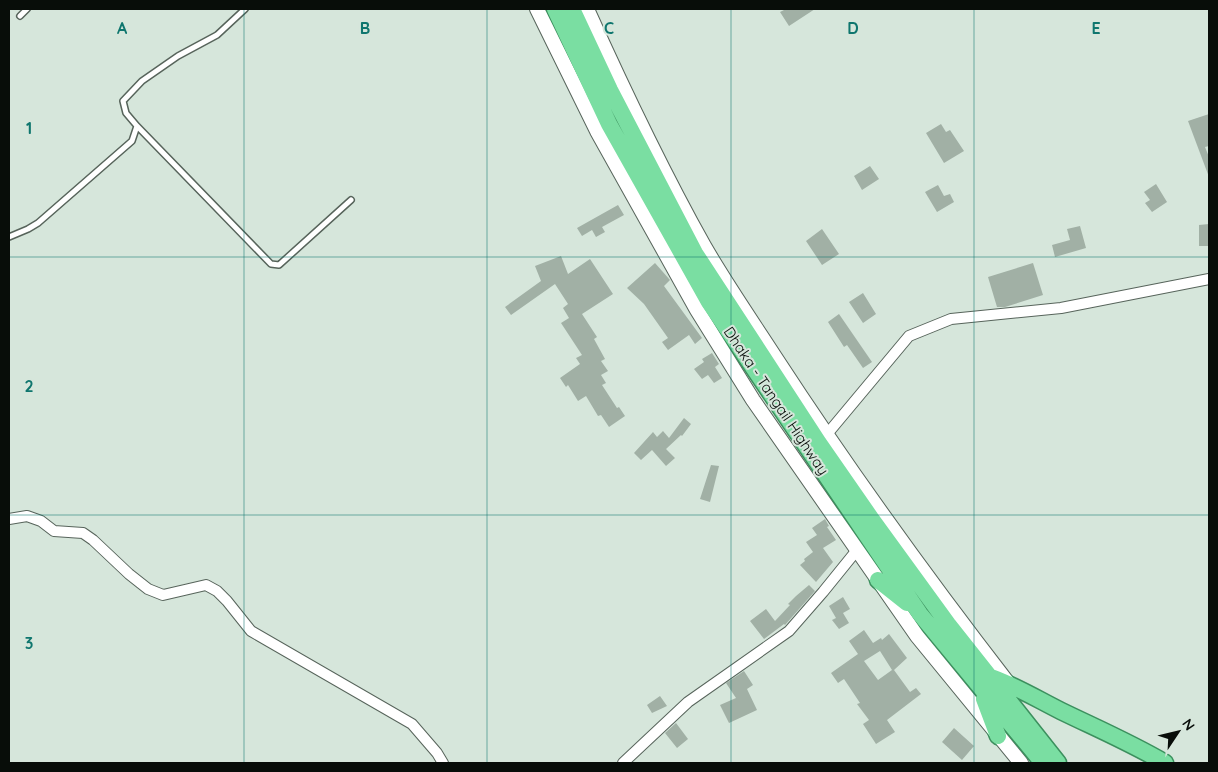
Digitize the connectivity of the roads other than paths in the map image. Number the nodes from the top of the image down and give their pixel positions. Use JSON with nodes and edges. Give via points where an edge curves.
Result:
{"nodes":[{"id":1,"x":26,"y":9,"type":"edge"},
{"id":2,"x":245,"y":9,"type":"edge"},
{"id":3,"x":537,"y":9,"type":"edge"},
{"id":4,"x":555,"y":9,"type":"edge"},
{"id":5,"x":572,"y":9,"type":"edge"},
{"id":6,"x":587,"y":9,"type":"edge"},
{"id":7,"x":20,"y":16,"type":"dead end"},
{"id":8,"x":615,"y":87,"type":"junction"},
{"id":9,"x":137,"y":126,"type":"junction"},
{"id":10,"x":603,"y":128,"type":"junction"},
{"id":11,"x":351,"y":200,"type":"dead end"},
{"id":12,"x":9,"y":237,"type":"edge"},
{"id":13,"x":1209,"y":279,"type":"edge"},
{"id":14,"x":703,"y":306,"type":"junction"},
{"id":15,"x":822,"y":439,"type":"junction"},
{"id":16,"x":9,"y":519,"type":"edge"},
{"id":17,"x":857,"y":550,"type":"junction"},
{"id":18,"x":878,"y":580,"type":"junction"},
{"id":19,"x":920,"y":614,"type":"junction"},
{"id":20,"x":985,"y":681,"type":"junction"},
{"id":21,"x":1008,"y":683,"type":"junction"},
{"id":22,"x":998,"y":736,"type":"junction"},
{"id":23,"x":443,"y":763,"type":"edge"},
{"id":24,"x":623,"y":763,"type":"edge"},
{"id":25,"x":1021,"y":763,"type":"edge"},
{"id":26,"x":1042,"y":763,"type":"edge"},
{"id":27,"x":1058,"y":763,"type":"edge"},
{"id":28,"x":1165,"y":763,"type":"edge"}],
"edges":[{"from":1,"to":7,"type":"lane"},
{"from":2,"to":9,"type":"lane","via":[[217,35],[142,80],[129,94],[123,101],[126,114]]},
{"from":3,"to":10,"type":"main road"},
{"from":4,"to":10,"type":"highway","name":"Dhaka - Tangail Highway"},
{"from":5,"to":8,"type":"highway","name":"Dhaka - Tangail Highway"},
{"from":6,"to":8,"type":"main road"},
{"from":8,"to":15,"type":"highway","name":"Dhaka - Tangail Highway","via":[[700,250]]},
{"from":9,"to":11,"type":"lane","via":[[271,264],[279,265]]},
{"from":9,"to":12,"type":"lane","via":[[132,140],[38,223]]},
{"from":10,"to":14,"type":"highway","name":"Dhaka - Tangail Highway"},
{"from":13,"to":15,"type":"street","via":[[1061,308],[951,319],[909,336]]},
{"from":14,"to":17,"type":"main road","via":[[754,400]]},
{"from":14,"to":19,"type":"highway","name":"Dhaka - Tangail Highway"},
{"from":15,"to":20,"type":"highway","name":"Dhaka - Tangail Highway"},
{"from":15,"to":21,"type":"main road"},
{"from":16,"to":23,"type":"street","via":[[27,516],[54,531],[83,532],[148,589],[163,594],[206,585],[217,591],[251,631],[412,724]]},
{"from":17,"to":18,"type":"main road"},
{"from":17,"to":24,"type":"street","via":[[788,631],[688,702]]},
{"from":18,"to":19,"type":"highway"},
{"from":18,"to":22,"type":"main road","via":[[917,636]]},
{"from":19,"to":20,"type":"highway","name":"Dhaka - Tangail Highway"},
{"from":20,"to":21,"type":"highway"},
{"from":20,"to":22,"type":"highway"},
{"from":20,"to":26,"type":"highway","name":"Dhaka - Tangail Highway"},
{"from":20,"to":27,"type":"highway","name":"Dhaka - Tangail Highway"},
{"from":21,"to":28,"type":"highway"},
{"from":22,"to":25,"type":"main road"}]}
